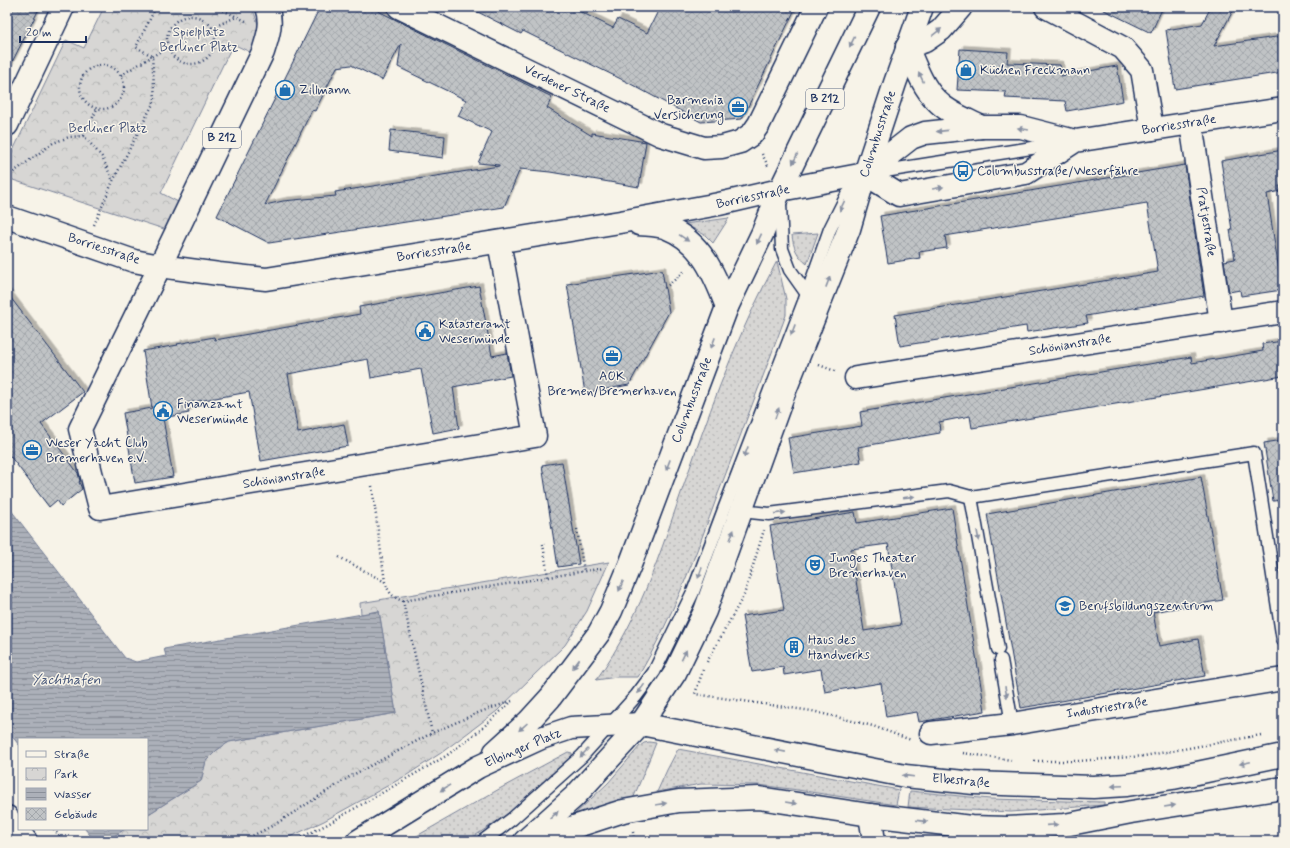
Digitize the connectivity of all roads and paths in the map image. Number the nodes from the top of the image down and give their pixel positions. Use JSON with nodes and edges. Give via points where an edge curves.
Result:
{"nodes":[{"id":1,"x":63,"y":7,"type":"edge"},
{"id":2,"x":156,"y":7,"type":"edge"},
{"id":3,"x":216,"y":7,"type":"edge"},
{"id":4,"x":267,"y":7,"type":"edge"},
{"id":5,"x":399,"y":7,"type":"edge"},
{"id":6,"x":816,"y":7,"type":"edge"},
{"id":7,"x":869,"y":7,"type":"edge"},
{"id":8,"x":922,"y":7,"type":"edge"},
{"id":9,"x":960,"y":7,"type":"edge"},
{"id":10,"x":1046,"y":7,"type":"edge"},
{"id":11,"x":236,"y":16,"type":"junction"},
{"id":12,"x":212,"y":28,"type":"junction"},
{"id":13,"x":270,"y":32,"type":"junction"},
{"id":14,"x":168,"y":47,"type":"junction"},
{"id":15,"x":907,"y":47,"type":"junction"},
{"id":16,"x":152,"y":56,"type":"junction"},
{"id":17,"x":121,"y":75,"type":"junction"},
{"id":18,"x":97,"y":109,"type":"junction"},
{"id":19,"x":1283,"y":109,"type":"edge"},
{"id":20,"x":1191,"y":123,"type":"junction"},
{"id":21,"x":7,"y":125,"type":"edge"},
{"id":22,"x":981,"y":127,"type":"junction"},
{"id":23,"x":1152,"y":129,"type":"junction"},
{"id":24,"x":84,"y":136,"type":"junction"},
{"id":25,"x":746,"y":138,"type":"junction"},
{"id":26,"x":1075,"y":141,"type":"junction"},
{"id":27,"x":865,"y":174,"type":"junction"},
{"id":28,"x":7,"y":177,"type":"edge"},
{"id":29,"x":113,"y":181,"type":"junction"},
{"id":30,"x":780,"y":190,"type":"junction"},
{"id":31,"x":7,"y":217,"type":"edge"},
{"id":32,"x":620,"y":222,"type":"junction"},
{"id":33,"x":499,"y":242,"type":"junction"},
{"id":34,"x":85,"y":244,"type":"junction"},
{"id":35,"x":160,"y":266,"type":"junction"},
{"id":36,"x":807,"y":294,"type":"junction"},
{"id":37,"x":727,"y":306,"type":"junction"},
{"id":38,"x":1283,"y":312,"type":"edge"},
{"id":39,"x":1220,"y":322,"type":"junction"},
{"id":40,"x":856,"y":378,"type":"dead end"},
{"id":41,"x":369,"y":463,"type":"junction"},
{"id":42,"x":971,"y":497,"type":"junction"},
{"id":43,"x":741,"y":511,"type":"junction"},
{"id":44,"x":577,"y":529,"type":"dead end"},
{"id":45,"x":543,"y":544,"type":"dead end"},
{"id":46,"x":339,"y":557,"type":"dead end"},
{"id":47,"x":590,"y":570,"type":"dead end"},
{"id":48,"x":584,"y":571,"type":"junction"},
{"id":49,"x":548,"y":577,"type":"junction"},
{"id":50,"x":385,"y":582,"type":"junction"},
{"id":51,"x":403,"y":601,"type":"junction"},
{"id":52,"x":1283,"y":640,"type":"edge"},
{"id":53,"x":1283,"y":679,"type":"edge"},
{"id":54,"x":695,"y":694,"type":"dead end"},
{"id":55,"x":641,"y":724,"type":"junction"},
{"id":56,"x":1012,"y":724,"type":"junction"},
{"id":57,"x":610,"y":725,"type":"junction"},
{"id":58,"x":432,"y":733,"type":"junction"},
{"id":59,"x":1268,"y":734,"type":"dead end"},
{"id":60,"x":924,"y":737,"type":"joint"},
{"id":61,"x":959,"y":752,"type":"dead end"},
{"id":62,"x":1283,"y":755,"type":"edge"},
{"id":63,"x":1015,"y":761,"type":"dead end"},
{"id":64,"x":1031,"y":761,"type":"dead end"},
{"id":65,"x":478,"y":767,"type":"junction"},
{"id":66,"x":1283,"y":788,"type":"edge"},
{"id":67,"x":870,"y":815,"type":"junction"},
{"id":68,"x":7,"y":817,"type":"edge"},
{"id":69,"x":55,"y":830,"type":"edge"},
{"id":70,"x":640,"y":830,"type":"dead end"},
{"id":71,"x":26,"y":841,"type":"edge"},
{"id":72,"x":63,"y":841,"type":"edge"},
{"id":73,"x":242,"y":841,"type":"edge"},
{"id":74,"x":294,"y":841,"type":"edge"},
{"id":75,"x":358,"y":841,"type":"edge"},
{"id":76,"x":483,"y":841,"type":"edge"},
{"id":77,"x":525,"y":841,"type":"edge"},
{"id":78,"x":546,"y":841,"type":"edge"},
{"id":79,"x":634,"y":841,"type":"edge"},
{"id":80,"x":874,"y":841,"type":"edge"}],
"edges":[{"from":1,"to":21,"type":"main road"},
{"from":2,"to":16,"type":"path","via":[[136,47]]},
{"from":3,"to":11,"type":"path"},
{"from":4,"to":13,"type":"main road","number":"B 212"},
{"from":5,"to":25,"type":"main road","name":"Verdener Straße","via":[[661,135],[704,148],[722,147]]},
{"from":6,"to":25,"type":"main road","via":[[759,124]]},
{"from":7,"to":30,"type":"main road","name":"Columbusstraße","number":"B 212","one_way":true},
{"from":8,"to":15,"type":"main road","name":"Columbusstraße"},
{"from":15,"to":9,"type":"main road","one_way":true,"via":[[925,41],[941,30]]},
{"from":10,"to":23,"type":"main road","via":[[1123,48],[1138,64],[1142,70]]},
{"from":11,"to":12,"type":"path"},
{"from":11,"to":13,"type":"path"},
{"from":12,"to":14,"type":"path","via":[[207,22],[193,16],[178,20],[169,32]]},
{"from":12,"to":14,"type":"path","via":[[215,44],[207,58],[200,62],[189,64],[177,60]]},
{"from":13,"to":35,"type":"main road","number":"B 212","via":[[263,52]]},
{"from":14,"to":16,"type":"path"},
{"from":22,"to":15,"type":"main road","name":"Borriesstraße","one_way":true,"via":[[952,113],[936,100],[926,86]]},
{"from":15,"to":27,"type":"main road","name":"Columbusstraße"},
{"from":16,"to":17,"type":"path"},
{"from":16,"to":29,"type":"path","via":[[155,100]]},
{"from":17,"to":18,"type":"path","via":[[125,89],[118,102],[112,107]]},
{"from":17,"to":18,"type":"path","via":[[116,69],[102,64],[94,66],[84,75],[80,88],[82,95],[85,101]]},
{"from":18,"to":24,"type":"path"},
{"from":19,"to":20,"type":"main road","name":"Borriesstraße"},
{"from":20,"to":23,"type":"main road","name":"Borriesstraße"},
{"from":20,"to":39,"type":"main road","name":"Pratjestraße"},
{"from":26,"to":22,"type":"main road","name":"Borriesstraße","one_way":true,"via":[[1021,127]]},
{"from":22,"to":27,"type":"main road","name":"Borriesstraße","one_way":true,"via":[[925,133],[911,138]]},
{"from":23,"to":26,"type":"main road","name":"Borriesstraße"},
{"from":24,"to":28,"type":"path","via":[[69,137],[53,144]]},
{"from":24,"to":29,"type":"path","via":[[102,158]]},
{"from":25,"to":30,"type":"path"},
{"from":26,"to":27,"type":"main road","name":"Borriesstraße","via":[[1026,173],[899,195]]},
{"from":27,"to":30,"type":"main road","name":"Borriesstraße"},
{"from":27,"to":36,"type":"lane","one_way":true,"via":[[847,196],[830,229]]},
{"from":43,"to":27,"type":"main road","name":"Columbusstraße","one_way":true,"via":[[782,398],[849,229]]},
{"from":29,"to":34,"type":"path"},
{"from":30,"to":32,"type":"main road","name":"Borriesstraße"},
{"from":30,"to":36,"type":"lane","via":[[782,249],[790,270]]},
{"from":30,"to":37,"type":"main road","name":"Columbusstraße","one_way":true},
{"from":31,"to":34,"type":"main road","name":"Borriesstraße"},
{"from":32,"to":33,"type":"main road","name":"Borriesstraße"},
{"from":32,"to":37,"type":"main road","one_way":true,"via":[[666,228],[687,239],[704,256]]},
{"from":33,"to":35,"type":"main road","name":"Borriesstraße","via":[[266,279]]},
{"from":33,"to":41,"type":"main road","name":"Schönianstraße","via":[[534,436]]},
{"from":34,"to":35,"type":"main road","name":"Borriesstraße","via":[[134,261]]},
{"from":35,"to":41,"type":"main road","name":"Schönianstraße","via":[[80,429],[100,508]]},
{"from":36,"to":57,"type":"lane","one_way":true,"via":[[693,592],[654,672]]},
{"from":37,"to":65,"type":"main road","name":"Columbusstraße","one_way":true,"via":[[633,557],[599,633],[529,722]]},
{"from":38,"to":39,"type":"main road","name":"Schönianstraße"},
{"from":39,"to":40,"type":"main road","name":"Schönianstraße"},
{"from":41,"to":50,"type":"path"},
{"from":43,"to":42,"type":"lane","one_way":true,"via":[[769,514],[949,492]]},
{"from":42,"to":52,"type":"lane","via":[[1254,453]]},
{"from":42,"to":56,"type":"lane","one_way":true},
{"from":55,"to":43,"type":"main road","name":"Columbusstraße","one_way":true,"via":[[675,673],[705,611]]},
{"from":44,"to":48,"type":"path"},
{"from":45,"to":49,"type":"path"},
{"from":46,"to":50,"type":"path"},
{"from":47,"to":48,"type":"path"},
{"from":48,"to":49,"type":"path"},
{"from":49,"to":51,"type":"path"},
{"from":50,"to":51,"type":"path","via":[[389,593]]},
{"from":51,"to":58,"type":"path"},
{"from":53,"to":56,"type":"main road","name":"Industriestraße"},
{"from":54,"to":60,"type":"path","via":[[812,711],[873,726],[902,738]]},
{"from":55,"to":57,"type":"main road","name":"Elbinger Platz"},
{"from":62,"to":55,"type":"main road","name":"Elbestraße","one_way":true,"via":[[1127,785],[1092,787],[974,783],[905,776]]},
{"from":77,"to":55,"type":"main road","one_way":true,"via":[[575,796]]},
{"from":56,"to":60,"type":"main road","name":"Industriestraße"},
{"from":57,"to":65,"type":"main road","name":"Elbinger Platz","via":[[571,728],[541,738]]},
{"from":57,"to":76,"type":"lane","one_way":true,"via":[[582,756],[512,819]]},
{"from":58,"to":73,"type":"path","via":[[351,776],[274,825]]},
{"from":58,"to":74,"type":"path","via":[[512,701],[446,756]]},
{"from":59,"to":64,"type":"path","via":[[1144,756],[1078,761]]},
{"from":61,"to":63,"type":"path"},
{"from":65,"to":75,"type":"main road","name":"Elbinger Platz","one_way":true},
{"from":67,"to":66,"type":"main road","one_way":true,"via":[[978,827],[1065,825]]},
{"from":78,"to":67,"type":"main road","one_way":true,"via":[[571,828],[623,811],[679,801],[759,798]]},
{"from":67,"to":80,"type":"main road"},
{"from":68,"to":71,"type":"main road"},
{"from":69,"to":72,"type":"path"},
{"from":70,"to":79,"type":"path","via":[[632,831]]}]}
